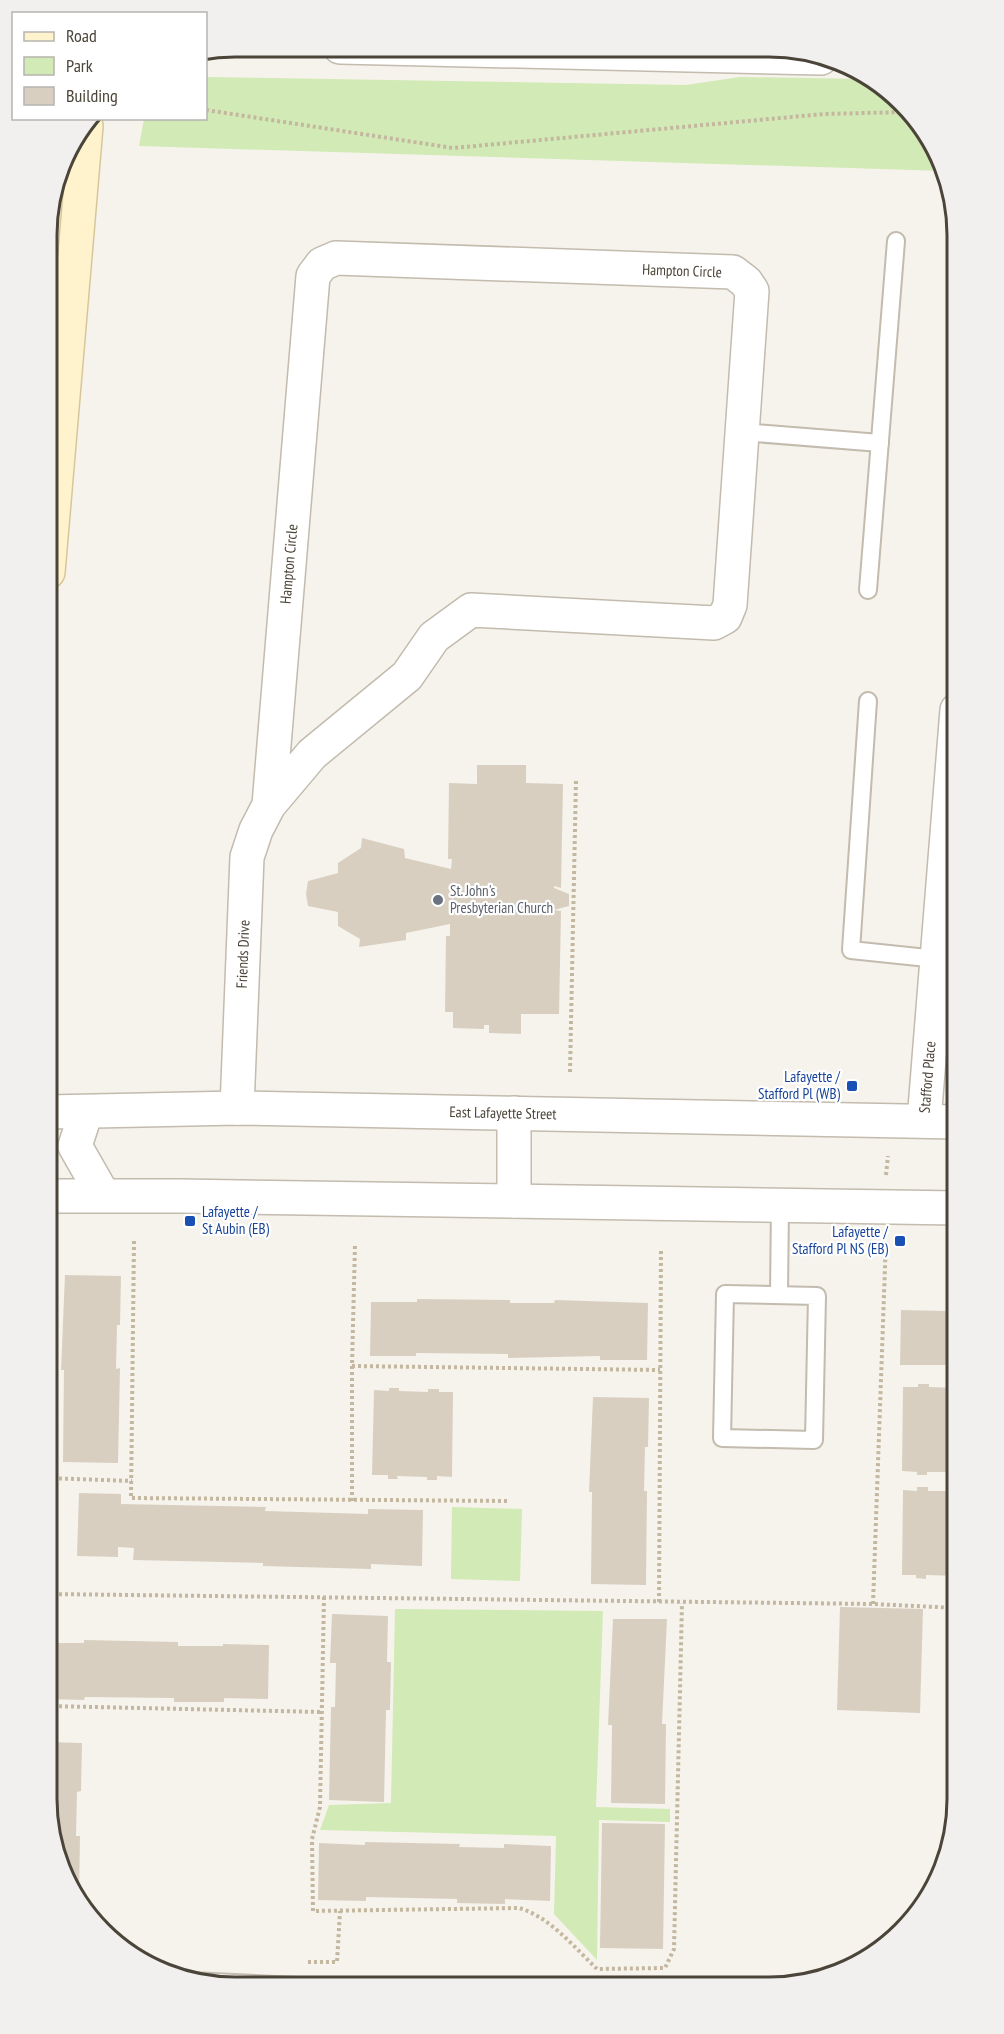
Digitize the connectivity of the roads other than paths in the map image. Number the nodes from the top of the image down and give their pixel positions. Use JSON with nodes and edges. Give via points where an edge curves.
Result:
{"nodes":[{"id":1,"x":85,"y":140,"type":"edge"},
{"id":2,"x":896,"y":241,"type":"dead end"},
{"id":3,"x":742,"y":432,"type":"junction"},
{"id":4,"x":880,"y":442,"type":"junction"},
{"id":5,"x":57,"y":466,"type":"edge"},
{"id":6,"x":868,"y":590,"type":"dead end"},
{"id":7,"x":868,"y":701,"type":"dead end"},
{"id":8,"x":269,"y":805,"type":"junction"},
{"id":9,"x":947,"y":841,"type":"edge"},
{"id":10,"x":938,"y":959,"type":"junction"},
{"id":11,"x":237,"y":1108,"type":"junction"},
{"id":12,"x":57,"y":1112,"type":"edge"},
{"id":13,"x":86,"y":1112,"type":"junction"},
{"id":14,"x":514,"y":1113,"type":"junction"},
{"id":15,"x":924,"y":1121,"type":"junction"},
{"id":16,"x":947,"y":1122,"type":"edge"},
{"id":17,"x":103,"y":1195,"type":"junction"},
{"id":18,"x":57,"y":1196,"type":"edge"},
{"id":19,"x":514,"y":1201,"type":"junction"},
{"id":20,"x":780,"y":1204,"type":"junction"},
{"id":21,"x":947,"y":1208,"type":"edge"},
{"id":22,"x":779,"y":1295,"type":"junction"}],
"edges":[{"from":1,"to":5,"type":"main road"},
{"from":2,"to":4,"type":"lane"},
{"from":3,"to":4,"type":"lane"},
{"from":3,"to":8,"type":"street","name":"Hampton Circle","via":[[730,606],[725,617],[714,623],[471,610],[434,637],[407,676],[312,754]]},
{"from":3,"to":8,"type":"street","name":"Hampton Circle","via":[[752,291],[734,272],[336,258],[322,264],[313,276]]},
{"from":4,"to":6,"type":"lane"},
{"from":7,"to":10,"type":"lane","via":[[851,950]]},
{"from":8,"to":11,"type":"street","name":"Friends Drive","via":[[247,857]]},
{"from":9,"to":10,"type":"street","name":"Stafford Place"},
{"from":10,"to":15,"type":"street","name":"Stafford Place"},
{"from":11,"to":13,"type":"street","name":"East Lafayette Street"},
{"from":11,"to":14,"type":"street","name":"East Lafayette Street"},
{"from":12,"to":13,"type":"street","name":"East Lafayette Street"},
{"from":13,"to":17,"type":"street","via":[[75,1146]]},
{"from":14,"to":15,"type":"street","name":"East Lafayette Street"},
{"from":14,"to":19,"type":"street"},
{"from":15,"to":16,"type":"street","name":"East Lafayette Street"},
{"from":17,"to":18,"type":"street"},
{"from":17,"to":19,"type":"street"},
{"from":19,"to":20,"type":"street"},
{"from":20,"to":21,"type":"street"},
{"from":20,"to":22,"type":"lane"},
{"from":22,"to":22,"type":"lane","via":[[817,1296],[814,1440],[722,1438],[725,1294]]}]}
